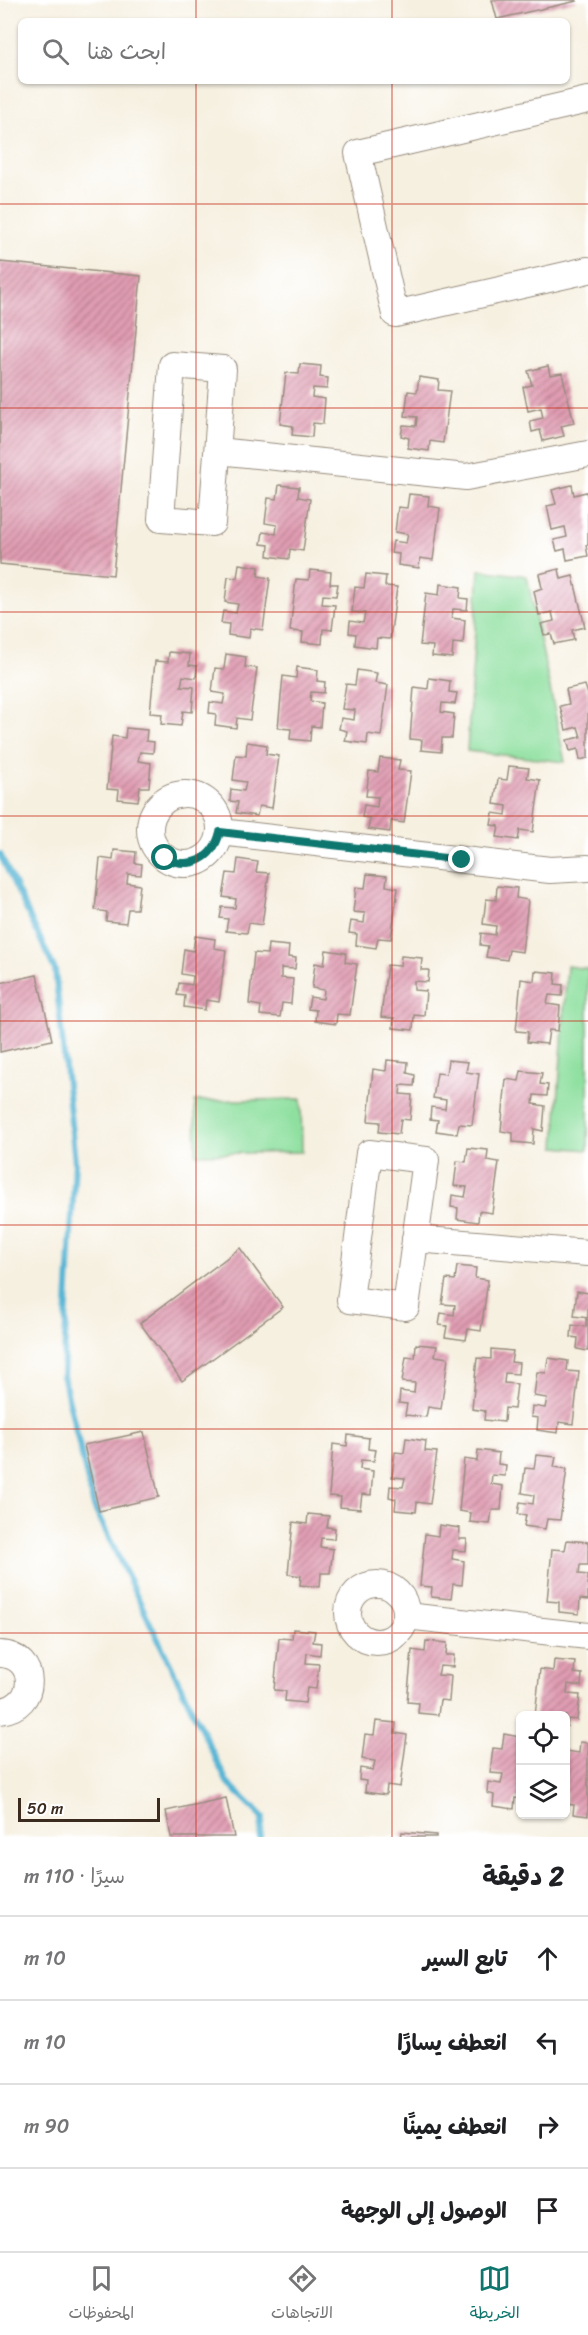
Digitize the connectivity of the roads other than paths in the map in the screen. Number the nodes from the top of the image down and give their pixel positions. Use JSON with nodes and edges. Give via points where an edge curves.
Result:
{"nodes":[{"id":1,"x":588,"y":100,"type":"edge"},
{"id":2,"x":588,"y":270,"type":"edge"},
{"id":3,"x":218,"y":451,"type":"junction"},
{"id":4,"x":588,"y":454,"type":"edge"},
{"id":5,"x":220,"y":832,"type":"dead end"},
{"id":6,"x":588,"y":868,"type":"edge"},
{"id":7,"x":415,"y":1239,"type":"junction"},
{"id":8,"x":588,"y":1253,"type":"edge"},
{"id":9,"x":406,"y":1616,"type":"dead end"},
{"id":10,"x":588,"y":1636,"type":"edge"},
{"id":11,"x":0,"y":1654,"type":"edge"},
{"id":12,"x":0,"y":1711,"type":"edge"}],
"edges":[{"from":1,"to":2,"type":"street","via":[[358,153],[395,314]]},
{"from":3,"to":3,"type":"street","via":[[224,369],[172,365],[161,519],[212,523]]},
{"from":3,"to":4,"type":"street","via":[[466,477]]},
{"from":5,"to":6,"type":"street","via":[[550,870]]},
{"from":7,"to":7,"type":"street","via":[[426,1160],[369,1153],[350,1300],[406,1307]]},
{"from":7,"to":8,"type":"street"},
{"from":9,"to":10,"type":"street"},
{"from":11,"to":12,"type":"street","via":[[19,1660],[29,1676],[29,1685],[16,1707]]}]}
